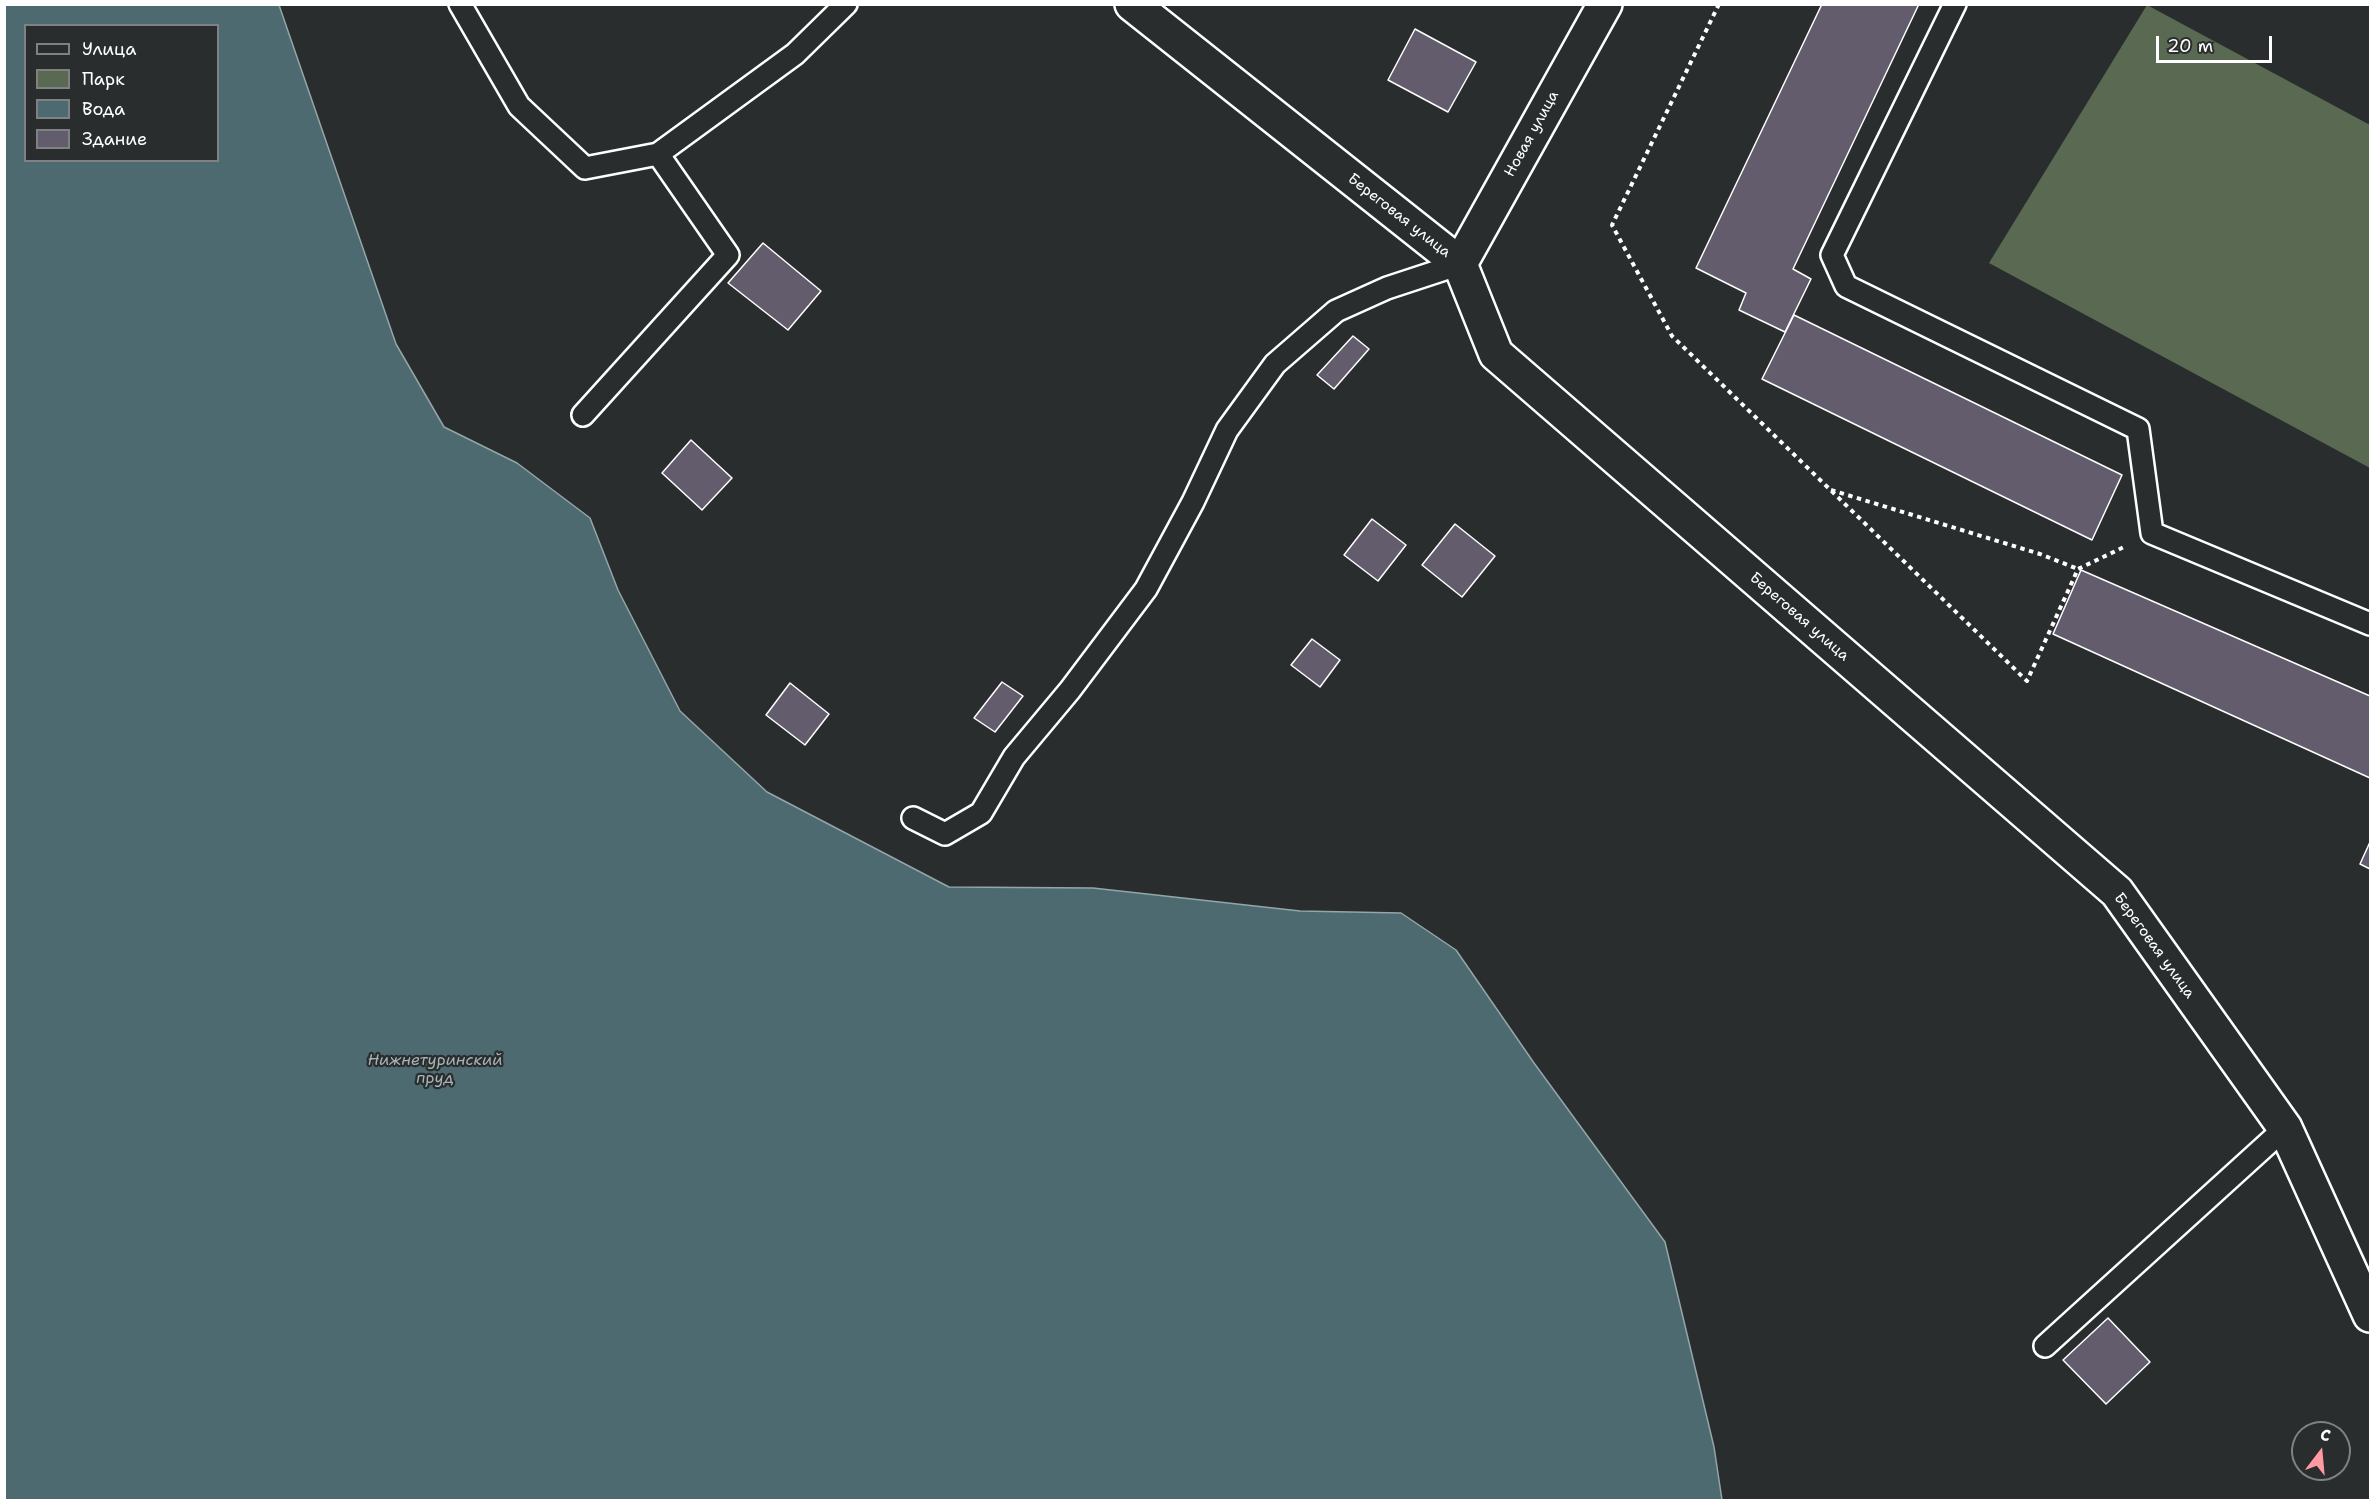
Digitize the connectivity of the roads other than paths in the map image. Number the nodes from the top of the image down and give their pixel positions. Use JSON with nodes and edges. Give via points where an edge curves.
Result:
{"nodes":[{"id":1,"x":460,"y":4,"type":"edge"},
{"id":2,"x":846,"y":4,"type":"edge"},
{"id":3,"x":1132,"y":4,"type":"edge"},
{"id":4,"x":1605,"y":4,"type":"edge"},
{"id":5,"x":1955,"y":4,"type":"edge"},
{"id":6,"x":658,"y":154,"type":"junction"},
{"id":7,"x":1460,"y":264,"type":"junction"},
{"id":8,"x":583,"y":415,"type":"dead end"},
{"id":9,"x":2370,"y":624,"type":"edge"},
{"id":10,"x":913,"y":818,"type":"dead end"},
{"id":11,"x":2285,"y":1128,"type":"junction"},
{"id":12,"x":2370,"y":1315,"type":"edge"},
{"id":13,"x":2045,"y":1346,"type":"dead end"}],
"edges":[{"from":1,"to":6,"type":"lane","via":[[519,106],[585,168]]},
{"from":2,"to":6,"type":"lane","via":[[795,54]]},
{"from":3,"to":7,"type":"street","name":"Береговая улица"},
{"from":4,"to":7,"type":"street","name":"Новая улица"},
{"from":5,"to":9,"type":"lane","via":[[1832,255],[1846,286],[2138,429],[2152,533]]},
{"from":6,"to":8,"type":"lane","via":[[728,255]]},
{"from":7,"to":10,"type":"lane","via":[[1387,288],[1336,311],[1275,364],[1227,430],[1146,589],[1014,757],[981,813],[945,834]]},
{"from":7,"to":11,"type":"street","name":"Береговая улица","via":[[1496,354],[2117,892]]},
{"from":11,"to":12,"type":"street","name":"Береговая улица"},
{"from":11,"to":13,"type":"lane"}]}
